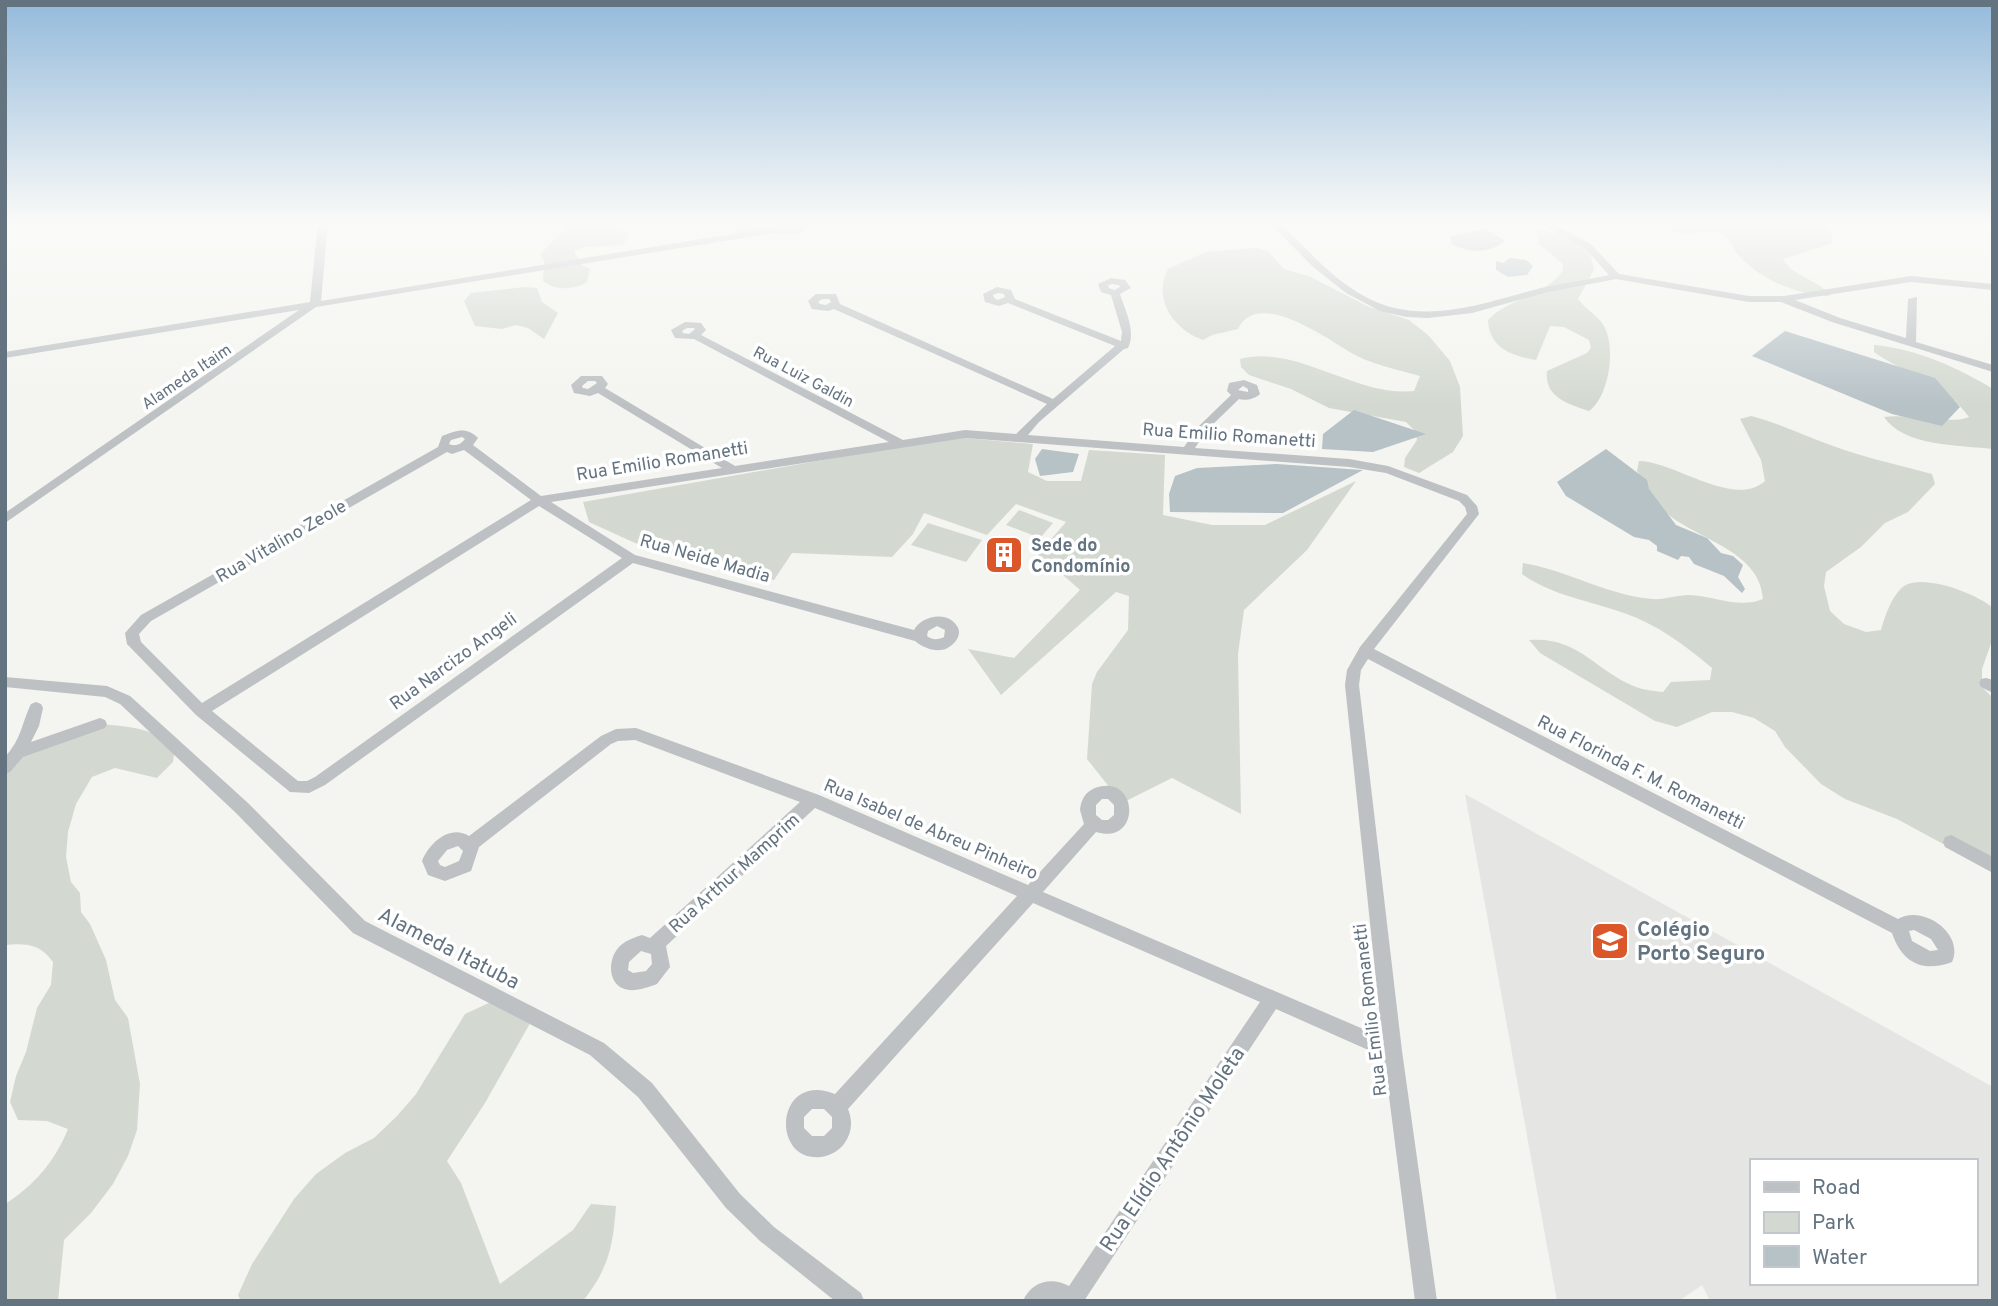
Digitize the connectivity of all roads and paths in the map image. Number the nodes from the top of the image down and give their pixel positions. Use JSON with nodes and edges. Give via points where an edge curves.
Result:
{"nodes":[{"id":1,"x":318,"y":283,"type":"edge"},
{"id":2,"x":441,"y":283,"type":"edge"},
{"id":3,"x":1339,"y":283,"type":"edge"},
{"id":4,"x":1580,"y":283,"type":"edge"},
{"id":5,"x":1660,"y":283,"type":"edge"},
{"id":6,"x":1886,"y":283,"type":"edge"},
{"id":7,"x":1951,"y":283,"type":"edge"},
{"id":8,"x":1993,"y":287,"type":"edge"},
{"id":9,"x":1115,"y":293,"type":"dead end"},
{"id":10,"x":1784,"y":299,"type":"junction"},
{"id":11,"x":1913,"y":299,"type":"dead end"},
{"id":12,"x":1009,"y":300,"type":"dead end"},
{"id":13,"x":316,"y":303,"type":"junction"},
{"id":14,"x":834,"y":305,"type":"dead end"},
{"id":15,"x":695,"y":336,"type":"dead end"},
{"id":16,"x":1911,"y":343,"type":"junction"},
{"id":17,"x":1124,"y":346,"type":"junction"},
{"id":18,"x":5,"y":355,"type":"edge"},
{"id":19,"x":1993,"y":369,"type":"edge"},
{"id":20,"x":598,"y":389,"type":"dead end"},
{"id":21,"x":1237,"y":395,"type":"dead end"},
{"id":22,"x":1054,"y":403,"type":"junction"},
{"id":23,"x":1019,"y":438,"type":"junction"},
{"id":24,"x":900,"y":443,"type":"junction"},
{"id":25,"x":467,"y":446,"type":"joint"},
{"id":26,"x":1187,"y":452,"type":"junction"},
{"id":27,"x":732,"y":469,"type":"junction"},
{"id":28,"x":539,"y":500,"type":"junction"},
{"id":29,"x":5,"y":519,"type":"edge"},
{"id":30,"x":631,"y":558,"type":"junction"},
{"id":31,"x":920,"y":637,"type":"dead end"},
{"id":32,"x":1365,"y":651,"type":"junction"},
{"id":33,"x":5,"y":682,"type":"edge"},
{"id":34,"x":36,"y":708,"type":"dead end"},
{"id":35,"x":201,"y":711,"type":"junction"},
{"id":36,"x":100,"y":724,"type":"dead end"},
{"id":37,"x":18,"y":753,"type":"junction"},
{"id":38,"x":5,"y":768,"type":"edge"},
{"id":39,"x":813,"y":800,"type":"junction"},
{"id":40,"x":1095,"y":823,"type":"dead end"},
{"id":41,"x":1951,"y":842,"type":"dead end"},
{"id":42,"x":470,"y":845,"type":"dead end"},
{"id":43,"x":1993,"y":866,"type":"edge"},
{"id":44,"x":1033,"y":893,"type":"junction"},
{"id":45,"x":1899,"y":928,"type":"dead end"},
{"id":46,"x":655,"y":945,"type":"dead end"},
{"id":47,"x":1272,"y":998,"type":"junction"},
{"id":48,"x":1393,"y":1051,"type":"junction"},
{"id":49,"x":837,"y":1107,"type":"dead end"},
{"id":50,"x":1073,"y":1300,"type":"edge"},
{"id":51,"x":853,"y":1301,"type":"edge"},
{"id":52,"x":1034,"y":1301,"type":"edge"},
{"id":53,"x":1426,"y":1301,"type":"edge"}],
"edges":[{"from":1,"to":13,"type":"street"},
{"from":2,"to":13,"type":"street"},
{"from":3,"to":4,"type":"street","via":[[1386,308],[1427,316],[1458,314]]},
{"from":5,"to":10,"type":"street","via":[[1749,299]]},
{"from":6,"to":10,"type":"street"},
{"from":7,"to":8,"type":"street"},
{"from":9,"to":17,"type":"street","via":[[1127,332]]},
{"from":10,"to":16,"type":"street"},
{"from":11,"to":16,"type":"street"},
{"from":12,"to":17,"type":"street"},
{"from":13,"to":18,"type":"street"},
{"from":13,"to":29,"type":"street","name":"Alameda Itaim"},
{"from":14,"to":22,"type":"street"},
{"from":15,"to":24,"type":"street","name":"Rua Luiz Galdin"},
{"from":16,"to":19,"type":"street"},
{"from":17,"to":22,"type":"street"},
{"from":20,"to":27,"type":"street"},
{"from":21,"to":26,"type":"street","via":[[1202,429]]},
{"from":22,"to":23,"type":"street"},
{"from":23,"to":24,"type":"street","name":"Rua Emilio Romanetti","via":[[965,433]]},
{"from":23,"to":26,"type":"street","name":"Rua Emilio Romanetti"},
{"from":24,"to":27,"type":"street","name":"Rua Emilio Romanetti"},
{"from":25,"to":28,"type":"street","name":"Rua Neide Madia"},
{"from":25,"to":35,"type":"street","name":"Rua Vitalino Zeole","via":[[445,448],[146,618],[132,633],[134,644]]},
{"from":26,"to":32,"type":"street","name":"Rua Emilio Romanetti","via":[[1371,466],[1430,484],[1468,502],[1473,514]]},
{"from":27,"to":28,"type":"street","name":"Rua Emilio Romanetti"},
{"from":28,"to":30,"type":"street","name":"Rua Neide Madia"},
{"from":28,"to":35,"type":"street","name":"Rua Emilio Romanetti"},
{"from":30,"to":31,"type":"street","name":"Rua Neide Madia"},
{"from":30,"to":35,"type":"street","name":"Rua Narcizo Angeli","via":[[309,787],[295,788]]},
{"from":32,"to":45,"type":"street","name":"Rua Florinda F. M. Romanetti"},
{"from":32,"to":48,"type":"street","name":"Rua Emilio Romanetti","via":[[1352,685]]},
{"from":33,"to":51,"type":"street","name":"Alameda Itatuba","via":[[107,692],[139,710],[359,927],[597,1049],[645,1090],[733,1200],[767,1234]]},
{"from":34,"to":37,"type":"street"},
{"from":36,"to":37,"type":"street"},
{"from":37,"to":38,"type":"street"},
{"from":39,"to":42,"type":"street","name":"Rua Isabel de Abreu Pinheiro","via":[[636,734],[616,735]]},
{"from":39,"to":44,"type":"street","name":"Rua Isabel de Abreu Pinheiro"},
{"from":39,"to":46,"type":"street","name":"Rua Arthur Mamprim"},
{"from":40,"to":44,"type":"street"},
{"from":41,"to":43,"type":"street"},
{"from":44,"to":47,"type":"street","name":"Rua Isabel de Abreu Pinheiro"},
{"from":44,"to":49,"type":"street"},
{"from":47,"to":48,"type":"street","name":"Rua Isabel de Abreu Pinheiro"},
{"from":47,"to":50,"type":"street","name":"Rua Elídio Antônio Moleta"},
{"from":48,"to":53,"type":"street","name":"Rua Emilio Romanetti"},
{"from":50,"to":52,"type":"street","name":"Rua Elídio Antônio Moleta","via":[[1048,1291]]}]}
